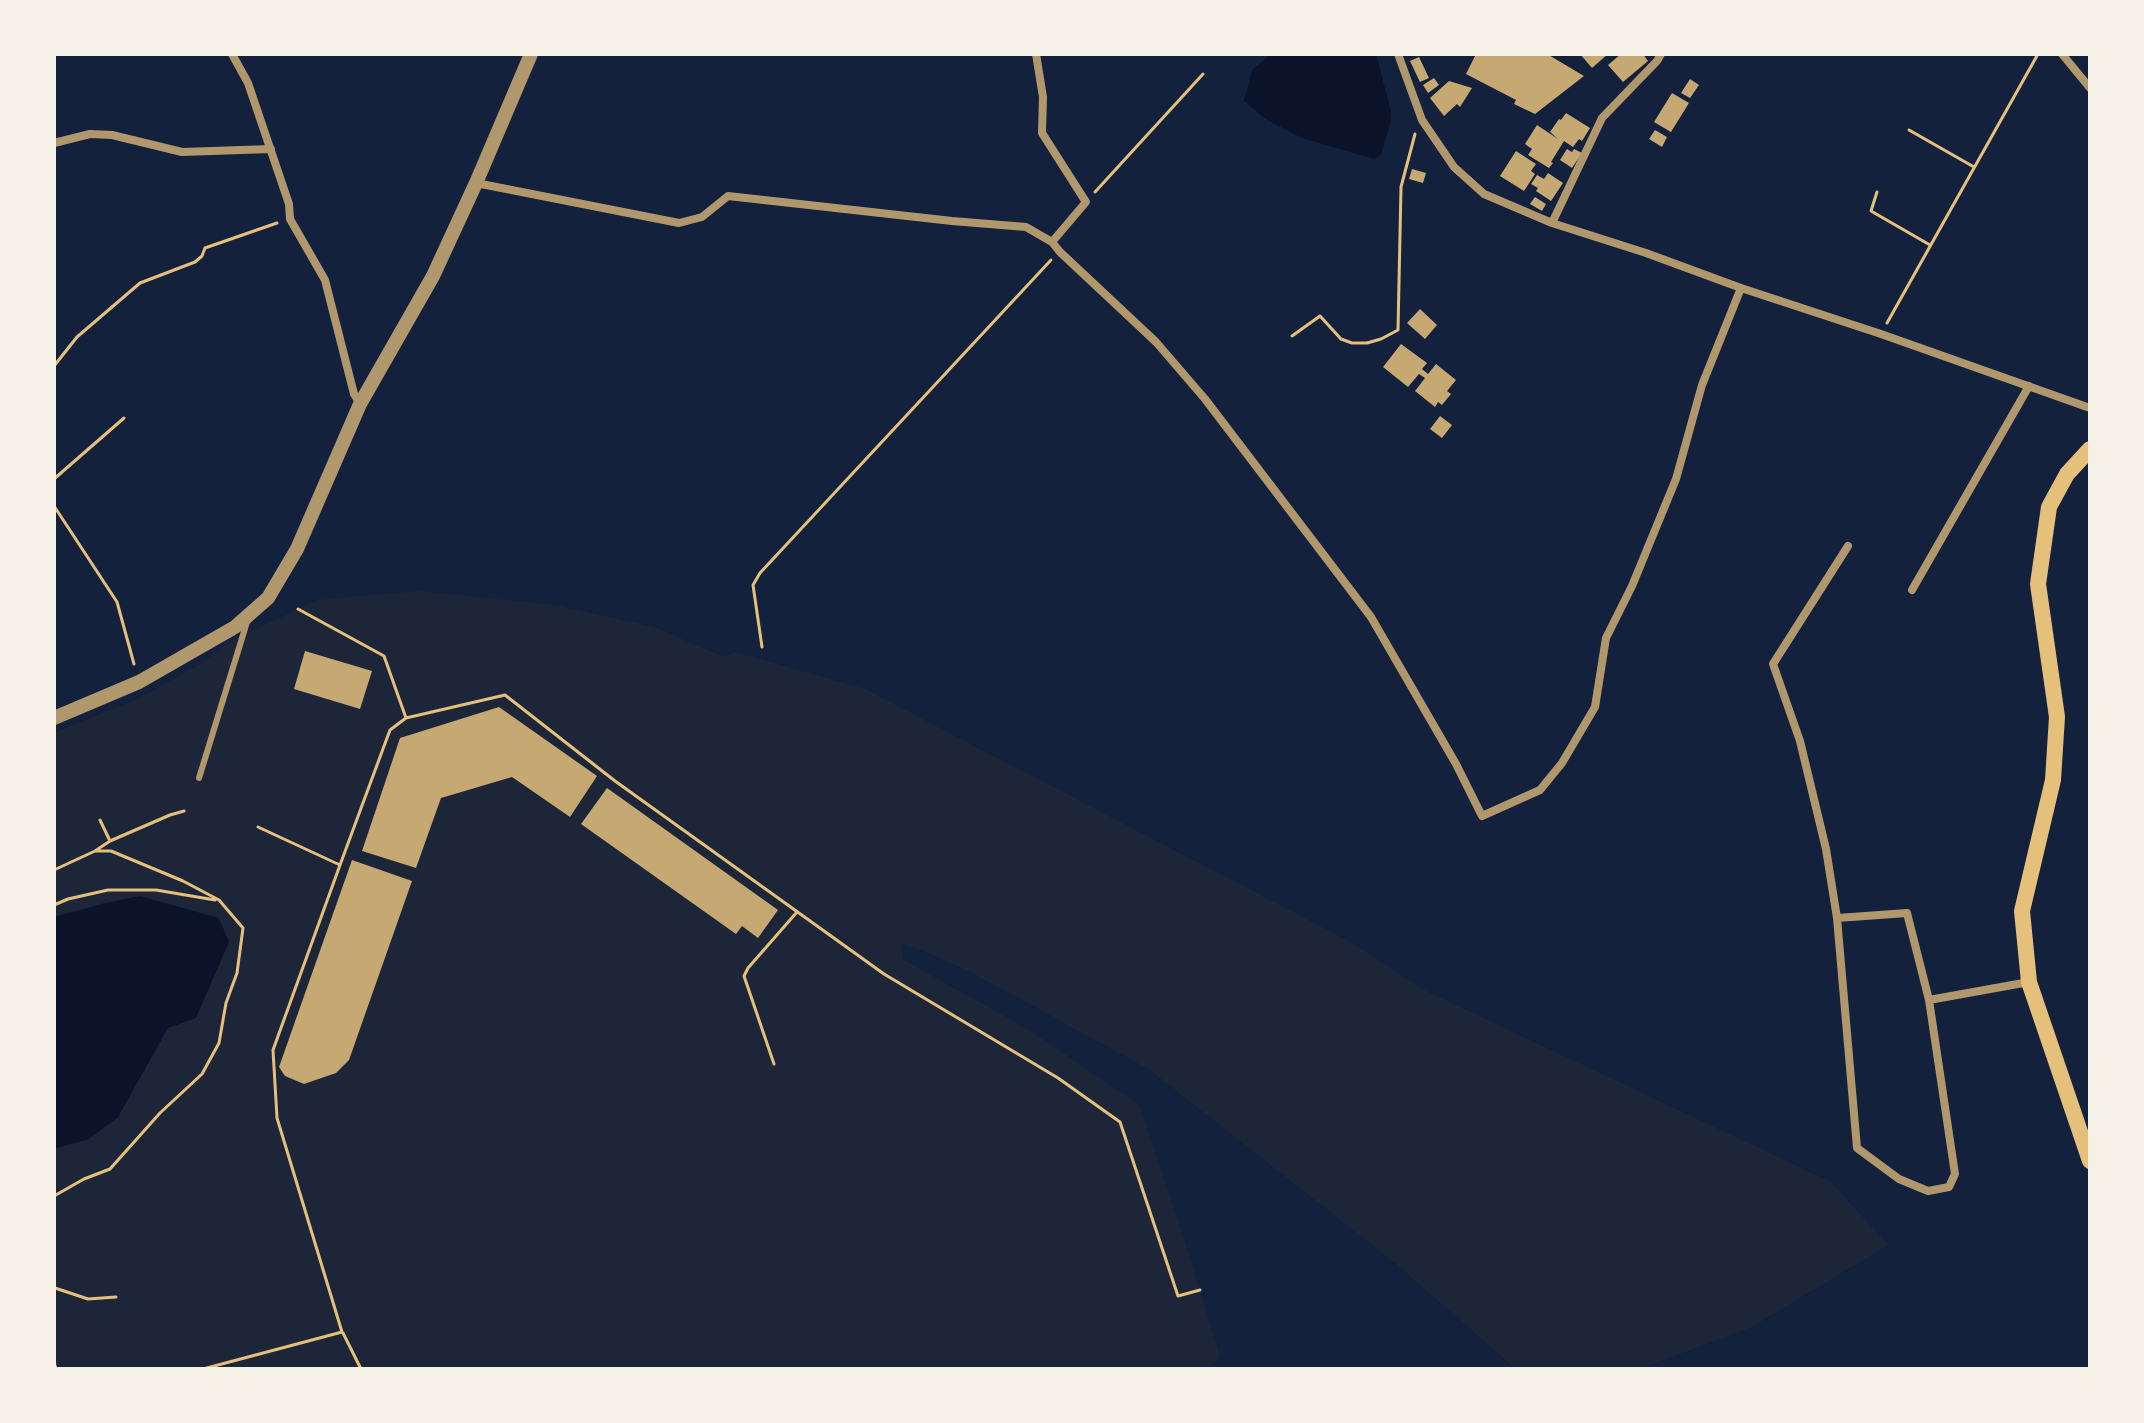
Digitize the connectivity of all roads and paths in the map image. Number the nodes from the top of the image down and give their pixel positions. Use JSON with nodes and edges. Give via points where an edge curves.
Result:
{"nodes":[{"id":1,"x":232,"y":54,"type":"edge"},
{"id":2,"x":531,"y":54,"type":"edge"},
{"id":3,"x":1036,"y":54,"type":"edge"},
{"id":4,"x":1398,"y":54,"type":"edge"},
{"id":5,"x":1661,"y":54,"type":"edge"},
{"id":6,"x":2038,"y":54,"type":"edge"},
{"id":7,"x":2062,"y":54,"type":"edge"},
{"id":8,"x":1203,"y":74,"type":"dead end"},
{"id":9,"x":2090,"y":88,"type":"edge"},
{"id":10,"x":1422,"y":120,"type":"junction"},
{"id":11,"x":1909,"y":130,"type":"dead end"},
{"id":12,"x":54,"y":143,"type":"edge"},
{"id":13,"x":271,"y":149,"type":"junction"},
{"id":14,"x":1974,"y":167,"type":"junction"},
{"id":15,"x":476,"y":183,"type":"junction"},
{"id":16,"x":1877,"y":192,"type":"dead end"},
{"id":17,"x":1086,"y":202,"type":"junction"},
{"id":18,"x":290,"y":219,"type":"junction"},
{"id":19,"x":1552,"y":223,"type":"junction"},
{"id":20,"x":1052,"y":242,"type":"junction"},
{"id":21,"x":1930,"y":245,"type":"junction"},
{"id":22,"x":1060,"y":252,"type":"junction"},
{"id":23,"x":1741,"y":288,"type":"junction"},
{"id":24,"x":1881,"y":334,"type":"junction"},
{"id":25,"x":1292,"y":336,"type":"dead end"},
{"id":26,"x":54,"y":366,"type":"edge"},
{"id":27,"x":2029,"y":386,"type":"junction"},
{"id":28,"x":360,"y":404,"type":"junction"},
{"id":29,"x":2090,"y":408,"type":"edge"},
{"id":30,"x":124,"y":418,"type":"dead end"},
{"id":31,"x":2090,"y":449,"type":"edge"},
{"id":32,"x":54,"y":479,"type":"edge"},
{"id":33,"x":54,"y":506,"type":"edge"},
{"id":34,"x":1848,"y":546,"type":"dead end"},
{"id":35,"x":1912,"y":590,"type":"dead end"},
{"id":36,"x":298,"y":609,"type":"dead end"},
{"id":37,"x":249,"y":615,"type":"junction"},
{"id":38,"x":762,"y":647,"type":"dead end"},
{"id":39,"x":139,"y":682,"type":"junction"},
{"id":40,"x":54,"y":718,"type":"edge"},
{"id":41,"x":406,"y":718,"type":"junction"},
{"id":42,"x":199,"y":778,"type":"dead end"},
{"id":43,"x":184,"y":811,"type":"dead end"},
{"id":44,"x":100,"y":820,"type":"dead end"},
{"id":45,"x":258,"y":827,"type":"dead end"},
{"id":46,"x":110,"y":841,"type":"junction"},
{"id":47,"x":95,"y":851,"type":"junction"},
{"id":48,"x":340,"y":865,"type":"junction"},
{"id":49,"x":54,"y":870,"type":"edge"},
{"id":50,"x":219,"y":900,"type":"junction"},
{"id":51,"x":54,"y":905,"type":"edge"},
{"id":52,"x":797,"y":912,"type":"junction"},
{"id":53,"x":1837,"y":918,"type":"junction"},
{"id":54,"x":2029,"y":982,"type":"junction"},
{"id":55,"x":1929,"y":1000,"type":"junction"},
{"id":56,"x":774,"y":1064,"type":"dead end"},
{"id":57,"x":2090,"y":1161,"type":"edge"},
{"id":58,"x":54,"y":1196,"type":"edge"},
{"id":59,"x":54,"y":1288,"type":"edge"},
{"id":60,"x":1200,"y":1290,"type":"dead end"},
{"id":61,"x":116,"y":1297,"type":"dead end"},
{"id":62,"x":342,"y":1332,"type":"junction"},
{"id":63,"x":54,"y":1362,"type":"edge"},
{"id":64,"x":56,"y":1369,"type":"edge"},
{"id":65,"x":203,"y":1369,"type":"edge"},
{"id":66,"x":361,"y":1369,"type":"edge"}],
"edges":[{"from":1,"to":13,"type":"street"},
{"from":2,"to":15,"type":"street"},
{"from":3,"to":17,"type":"street","via":[[1042,133]]},
{"from":4,"to":10,"type":"street"},
{"from":5,"to":19,"type":"street","via":[[1602,118]]},
{"from":6,"to":14,"type":"path"},
{"from":7,"to":9,"type":"street"},
{"from":8,"to":17,"type":"path"},
{"from":10,"to":19,"type":"street","via":[[1454,167],[1484,194]]},
{"from":10,"to":25,"type":"path","via":[[1401,187],[1398,330],[1367,343],[1352,343],[1341,339],[1320,316]]},
{"from":11,"to":14,"type":"path"},
{"from":12,"to":13,"type":"street","via":[[90,134],[182,152]]},
{"from":13,"to":18,"type":"street"},
{"from":14,"to":21,"type":"path"},
{"from":15,"to":20,"type":"street","via":[[679,223],[702,217],[728,196],[1026,227]]},
{"from":15,"to":28,"type":"street","via":[[433,276]]},
{"from":16,"to":21,"type":"path","via":[[1871,211]]},
{"from":17,"to":20,"type":"street"},
{"from":18,"to":26,"type":"path","via":[[205,248],[195,262],[140,283],[77,337]]},
{"from":18,"to":28,"type":"street","via":[[325,280]]},
{"from":19,"to":23,"type":"street"},
{"from":20,"to":22,"type":"street"},
{"from":21,"to":24,"type":"path"},
{"from":22,"to":23,"type":"street","via":[[1156,342],[1205,399],[1371,617],[1482,816],[1540,790],[1595,707],[1606,638],[1676,479],[1702,385]]},
{"from":22,"to":38,"type":"path","via":[[760,573],[753,585]]},
{"from":23,"to":24,"type":"street"},
{"from":24,"to":27,"type":"street"},
{"from":27,"to":29,"type":"street"},
{"from":27,"to":35,"type":"street"},
{"from":28,"to":37,"type":"street","via":[[297,549],[268,598]]},
{"from":30,"to":32,"type":"path"},
{"from":31,"to":54,"type":"main road","via":[[2067,474],[2049,507],[2038,584],[2057,717],[2053,780],[2022,911]]},
{"from":33,"to":39,"type":"path","via":[[117,602]]},
{"from":34,"to":53,"type":"street","via":[[1773,664],[1800,741]]},
{"from":36,"to":41,"type":"path","via":[[384,656]]},
{"from":37,"to":39,"type":"street"},
{"from":37,"to":42,"type":"lane"},
{"from":39,"to":40,"type":"street"},
{"from":41,"to":48,"type":"path","via":[[390,730]]},
{"from":41,"to":52,"type":"path","via":[[505,695]]},
{"from":43,"to":46,"type":"path"},
{"from":44,"to":46,"type":"path"},
{"from":45,"to":48,"type":"path"},
{"from":46,"to":47,"type":"path"},
{"from":47,"to":49,"type":"path"},
{"from":47,"to":50,"type":"path","via":[[111,851]]},
{"from":48,"to":62,"type":"path","via":[[273,1050],[277,1118]]},
{"from":50,"to":51,"type":"path","via":[[156,890],[108,890]]},
{"from":50,"to":58,"type":"path","via":[[243,928],[219,1043],[202,1074],[110,1169]]},
{"from":52,"to":56,"type":"path","via":[[744,976]]},
{"from":52,"to":60,"type":"path","via":[[884,974],[1058,1078],[1120,1122],[1178,1296]]},
{"from":53,"to":55,"type":"street","via":[[1907,913]]},
{"from":53,"to":55,"type":"street","via":[[1857,1148],[1899,1179],[1928,1191],[1949,1187],[1955,1174]]},
{"from":54,"to":55,"type":"street"},
{"from":54,"to":57,"type":"main road"},
{"from":59,"to":61,"type":"path","via":[[88,1299]]},
{"from":62,"to":65,"type":"path"},
{"from":62,"to":66,"type":"path"},
{"from":63,"to":64,"type":"path"}]}
